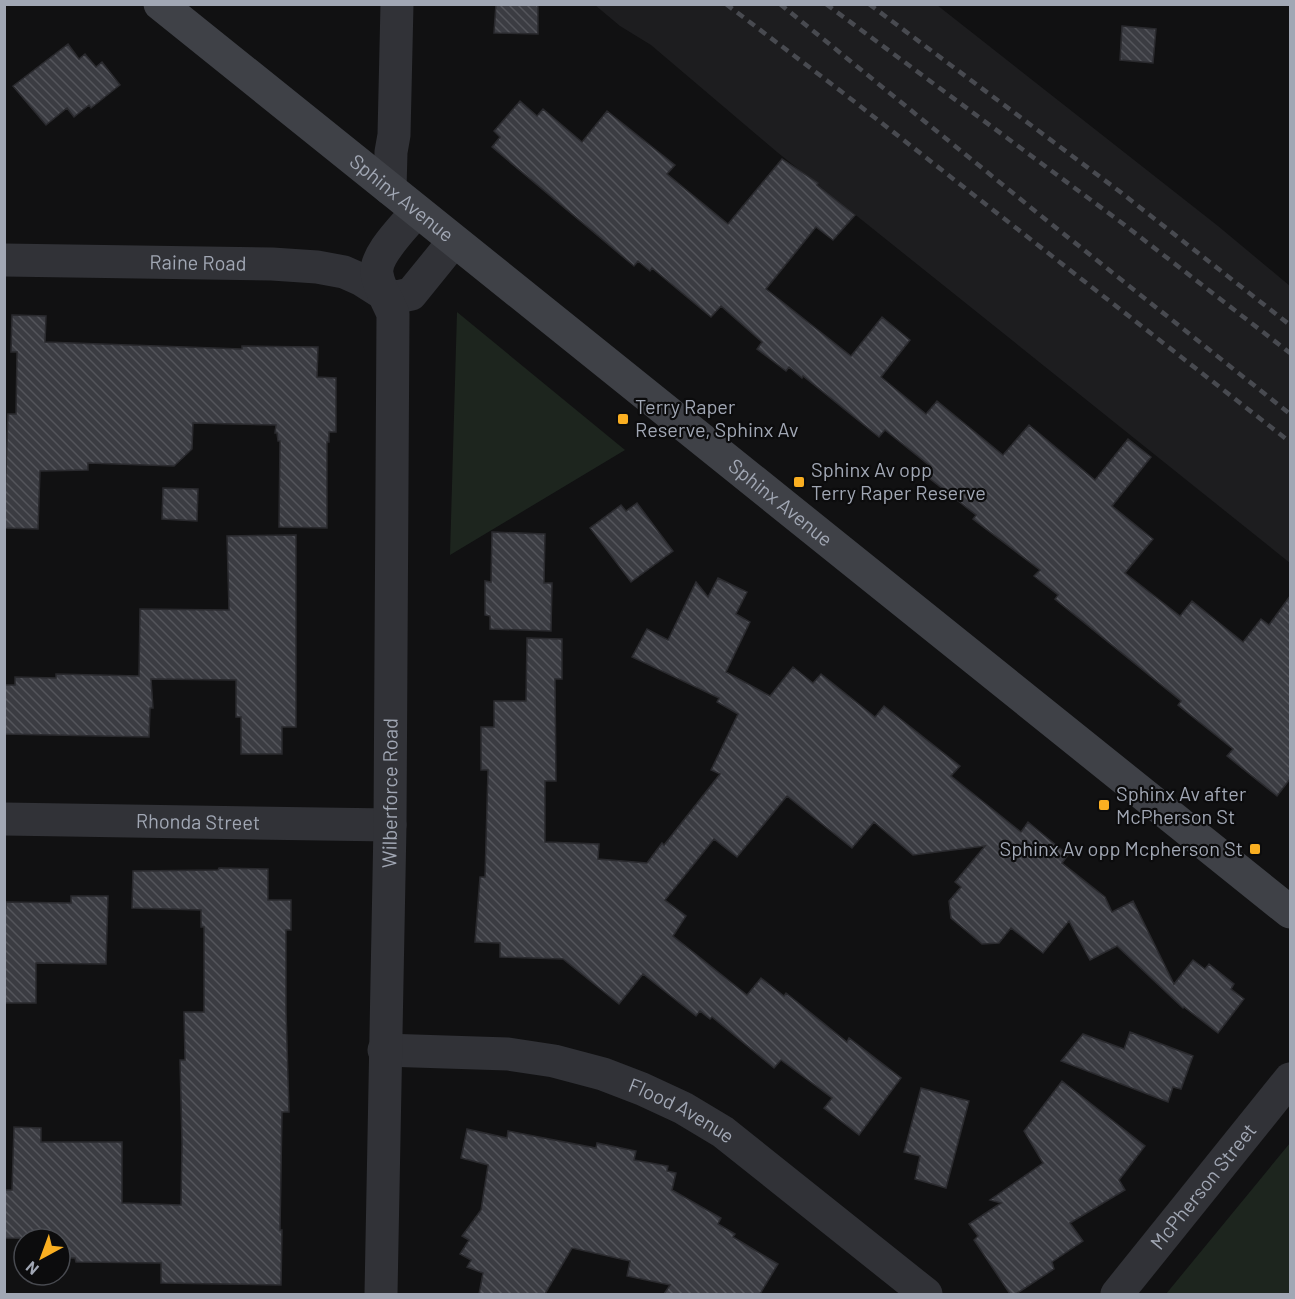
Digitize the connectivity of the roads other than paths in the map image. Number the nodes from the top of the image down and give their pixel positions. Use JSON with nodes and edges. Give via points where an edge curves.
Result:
{"nodes":[{"id":1,"x":160,"y":4,"type":"edge"},
{"id":2,"x":397,"y":4,"type":"edge"},
{"id":3,"x":390,"y":189,"type":"junction"},
{"id":4,"x":417,"y":211,"type":"junction"},
{"id":5,"x":454,"y":241,"type":"junction"},
{"id":6,"x":4,"y":260,"type":"edge"},
{"id":7,"x":384,"y":294,"type":"junction"},
{"id":8,"x":4,"y":819,"type":"edge"},
{"id":9,"x":390,"y":825,"type":"junction"},
{"id":10,"x":1290,"y":912,"type":"edge"},
{"id":11,"x":384,"y":1050,"type":"junction"},
{"id":12,"x":1290,"y":1079,"type":"edge"},
{"id":13,"x":381,"y":1294,"type":"edge"},
{"id":14,"x":926,"y":1294,"type":"edge"},
{"id":15,"x":1116,"y":1294,"type":"edge"}],
"edges":[{"from":1,"to":3,"type":"street","name":"Sphinx Avenue"},
{"from":2,"to":3,"type":"street"},
{"from":3,"to":4,"type":"street","name":"Sphinx Avenue"},
{"from":4,"to":5,"type":"street","name":"Sphinx Avenue"},
{"from":4,"to":7,"type":"street","name":"Wilberforce Road","via":[[377,263]]},
{"from":5,"to":7,"type":"street","via":[[411,294]]},
{"from":5,"to":10,"type":"street","name":"Sphinx Avenue"},
{"from":6,"to":7,"type":"street","name":"Raine Road","via":[[317,267],[344,272]]},
{"from":7,"to":9,"type":"street","name":"Wilberforce Road","via":[[393,314]]},
{"from":8,"to":9,"type":"street","name":"Rhonda Street"},
{"from":9,"to":11,"type":"street","name":"Wilberforce Road"},
{"from":11,"to":13,"type":"street","name":"Wilberforce Road"},
{"from":11,"to":14,"type":"street","name":"Flood Avenue","via":[[508,1054],[554,1061],[642,1089],[723,1132]]},
{"from":12,"to":15,"type":"street","name":"McPherson Street"}]}
